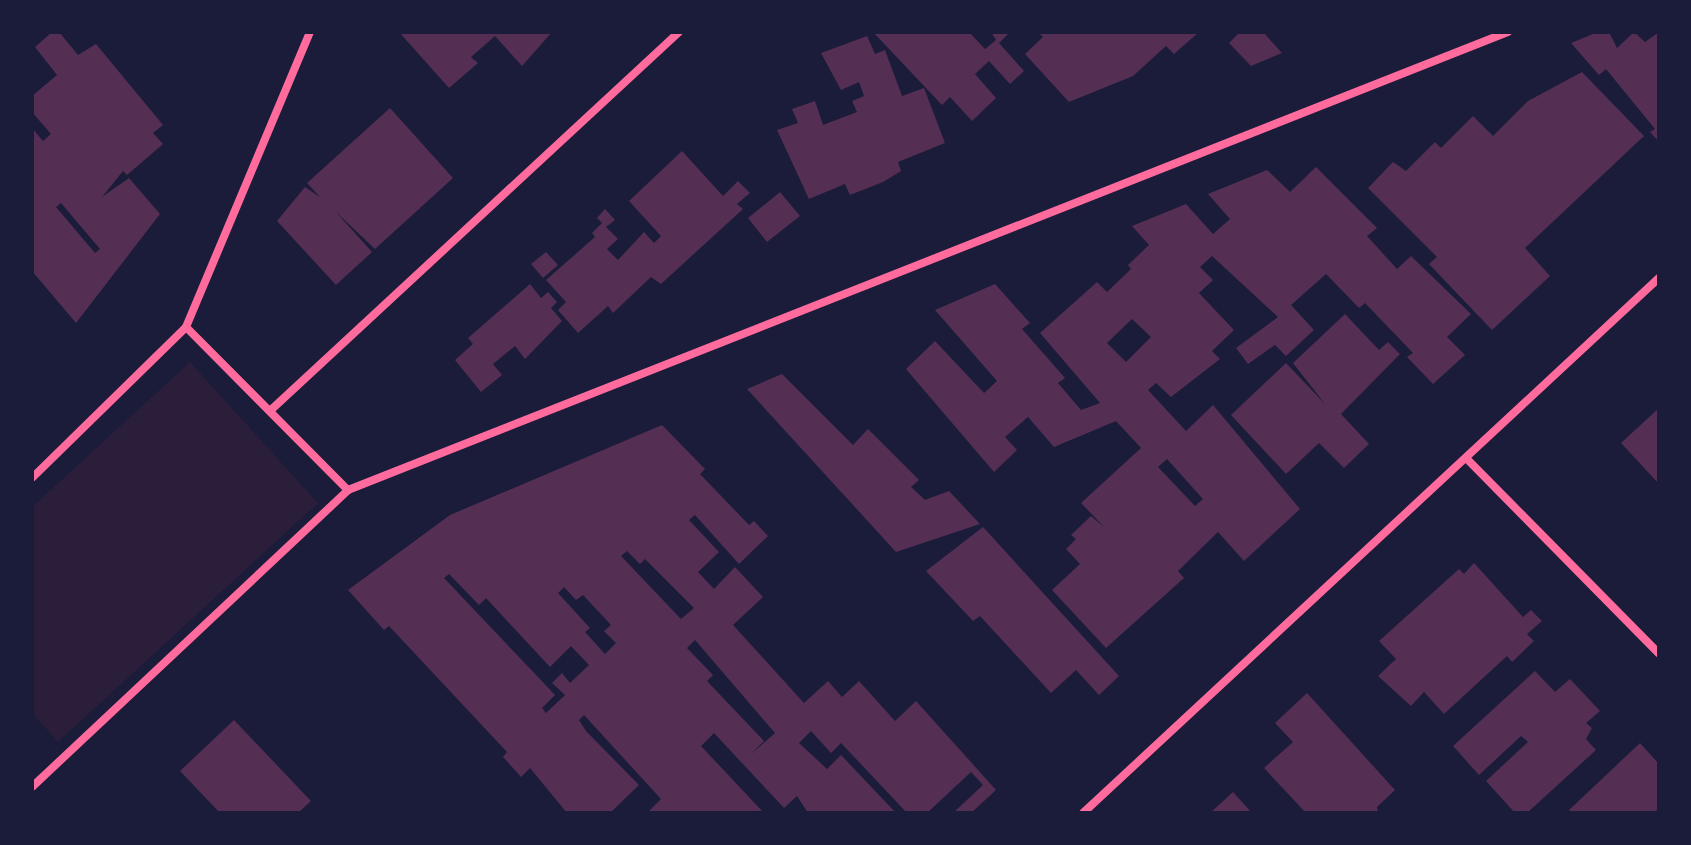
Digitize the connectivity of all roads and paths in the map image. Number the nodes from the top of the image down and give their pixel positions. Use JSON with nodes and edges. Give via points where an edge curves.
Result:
{"nodes":[{"id":1,"x":310,"y":32,"type":"edge"},
{"id":2,"x":679,"y":32,"type":"edge"},
{"id":3,"x":1508,"y":32,"type":"edge"},
{"id":4,"x":1659,"y":278,"type":"edge"},
{"id":5,"x":186,"y":327,"type":"junction"},
{"id":6,"x":272,"y":409,"type":"junction"},
{"id":7,"x":1468,"y":460,"type":"junction"},
{"id":8,"x":32,"y":478,"type":"edge"},
{"id":9,"x":348,"y":490,"type":"junction"},
{"id":10,"x":1659,"y":654,"type":"edge"},
{"id":11,"x":32,"y":787,"type":"edge"},
{"id":12,"x":1083,"y":813,"type":"edge"}],
"edges":[{"from":1,"to":5,"type":"street"},
{"from":2,"to":6,"type":"street"},
{"from":3,"to":9,"type":"street"},
{"from":4,"to":7,"type":"street"},
{"from":5,"to":6,"type":"street"},
{"from":5,"to":8,"type":"street"},
{"from":6,"to":9,"type":"street"},
{"from":7,"to":10,"type":"street"},
{"from":7,"to":12,"type":"street"},
{"from":9,"to":11,"type":"street"}]}
